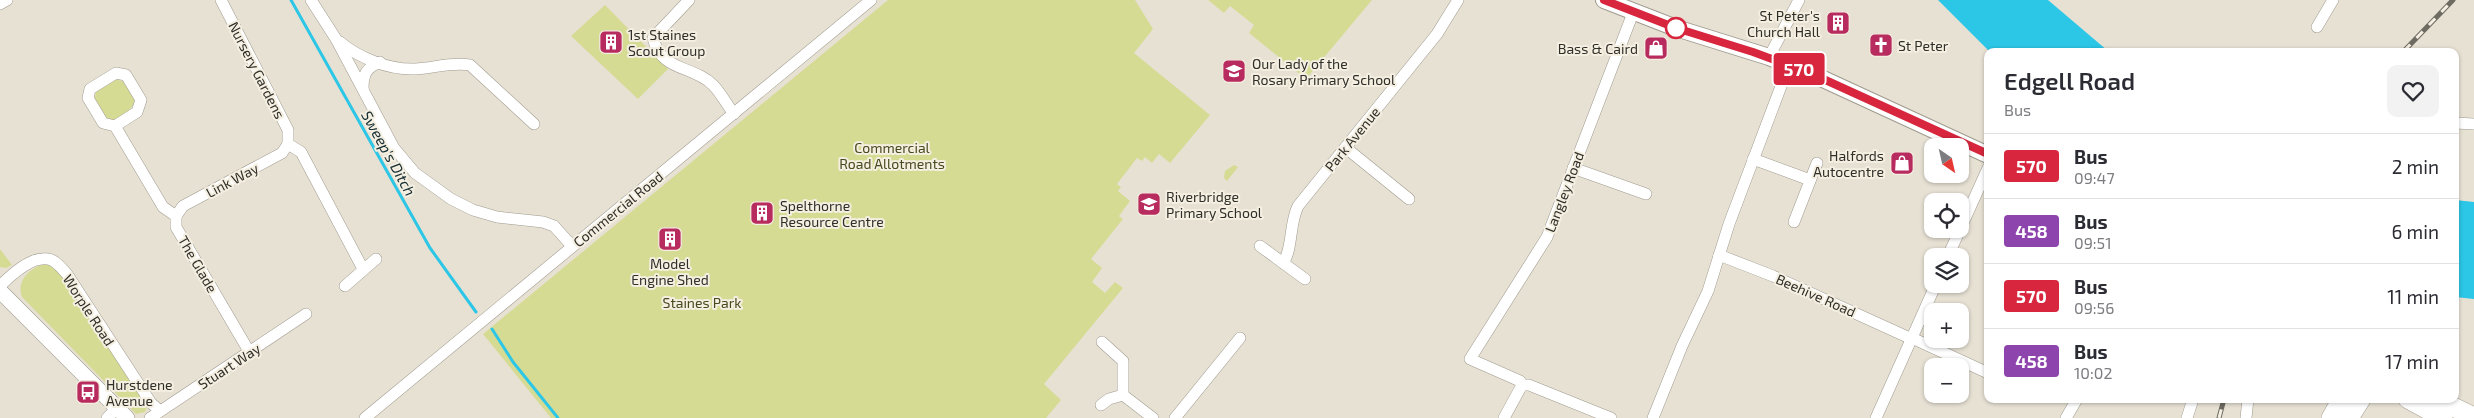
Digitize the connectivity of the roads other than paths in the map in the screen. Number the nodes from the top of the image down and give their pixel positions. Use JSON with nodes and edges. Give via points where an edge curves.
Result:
{"nodes":[{"id":1,"x":7,"y":0,"type":"edge"},
{"id":2,"x":221,"y":0,"type":"edge"},
{"id":3,"x":311,"y":0,"type":"edge"},
{"id":4,"x":689,"y":0,"type":"edge"},
{"id":5,"x":1458,"y":0,"type":"edge"},
{"id":6,"x":1604,"y":0,"type":"edge"},
{"id":7,"x":1799,"y":0,"type":"edge"},
{"id":8,"x":2333,"y":0,"type":"edge"},
{"id":9,"x":864,"y":2,"type":"edge"},
{"id":10,"x":0,"y":4,"type":"edge"},
{"id":11,"x":1633,"y":13,"type":"junction"},
{"id":12,"x":2318,"y":27,"type":"dead end"},
{"id":13,"x":336,"y":39,"type":"junction"},
{"id":14,"x":1769,"y":57,"type":"junction"},
{"id":15,"x":380,"y":62,"type":"junction"},
{"id":16,"x":1790,"y":65,"type":"junction"},
{"id":17,"x":364,"y":90,"type":"junction"},
{"id":18,"x":734,"y":114,"type":"junction"},
{"id":19,"x":2459,"y":123,"type":"edge"},
{"id":20,"x":534,"y":124,"type":"dead end"},
{"id":21,"x":2474,"y":124,"type":"edge"},
{"id":22,"x":115,"y":126,"type":"junction"},
{"id":23,"x":288,"y":144,"type":"junction"},
{"id":24,"x":1346,"y":148,"type":"junction"},
{"id":25,"x":1984,"y":152,"type":"edge"},
{"id":26,"x":1753,"y":159,"type":"junction"},
{"id":27,"x":1816,"y":163,"type":"dead end"},
{"id":28,"x":1573,"y":168,"type":"junction"},
{"id":29,"x":1984,"y":177,"type":"edge"},
{"id":30,"x":1810,"y":180,"type":"junction"},
{"id":31,"x":1646,"y":194,"type":"dead end"},
{"id":32,"x":1409,"y":199,"type":"dead end"},
{"id":33,"x":176,"y":216,"type":"junction"},
{"id":34,"x":1794,"y":222,"type":"dead end"},
{"id":35,"x":572,"y":246,"type":"junction"},
{"id":36,"x":1260,"y":246,"type":"dead end"},
{"id":37,"x":1952,"y":248,"type":"edge"},
{"id":38,"x":1719,"y":255,"type":"junction"},
{"id":39,"x":376,"y":259,"type":"dead end"},
{"id":40,"x":1283,"y":262,"type":"junction"},
{"id":41,"x":364,"y":269,"type":"junction"},
{"id":42,"x":1305,"y":279,"type":"dead end"},
{"id":43,"x":0,"y":286,"type":"edge"},
{"id":44,"x":344,"y":286,"type":"dead end"},
{"id":45,"x":0,"y":291,"type":"edge"},
{"id":46,"x":1932,"y":293,"type":"edge"},
{"id":47,"x":306,"y":314,"type":"dead end"},
{"id":48,"x":1240,"y":338,"type":"dead end"},
{"id":49,"x":1912,"y":338,"type":"junction"},
{"id":50,"x":1102,"y":342,"type":"dead end"},
{"id":51,"x":250,"y":353,"type":"junction"},
{"id":52,"x":1984,"y":371,"type":"edge"},
{"id":53,"x":1522,"y":386,"type":"junction"},
{"id":54,"x":1123,"y":395,"type":"junction"},
{"id":55,"x":2075,"y":403,"type":"edge"},
{"id":56,"x":2192,"y":403,"type":"edge"},
{"id":57,"x":2248,"y":403,"type":"edge"},
{"id":58,"x":2352,"y":403,"type":"edge"},
{"id":59,"x":2415,"y":403,"type":"edge"},
{"id":60,"x":2445,"y":403,"type":"edge"},
{"id":61,"x":1101,"y":405,"type":"dead end"},
{"id":62,"x":2339,"y":409,"type":"edge"},
{"id":63,"x":160,"y":410,"type":"junction"},
{"id":64,"x":117,"y":415,"type":"edge"},
{"id":65,"x":2474,"y":417,"type":"edge"},
{"id":66,"x":150,"y":418,"type":"edge"},
{"id":67,"x":365,"y":418,"type":"edge"},
{"id":68,"x":1152,"y":418,"type":"edge"},
{"id":69,"x":1175,"y":418,"type":"edge"},
{"id":70,"x":1504,"y":418,"type":"edge"},
{"id":71,"x":1611,"y":418,"type":"edge"},
{"id":72,"x":1653,"y":418,"type":"edge"},
{"id":73,"x":1876,"y":418,"type":"edge"},
{"id":74,"x":2066,"y":418,"type":"edge"},
{"id":75,"x":2187,"y":418,"type":"edge"},
{"id":76,"x":2246,"y":418,"type":"edge"},
{"id":77,"x":2443,"y":418,"type":"edge"}],
"edges":[{"from":1,"to":10,"type":"street"},
{"from":2,"to":23,"type":"street","name":"Nursery Gardens","via":[[288,130]]},
{"from":3,"to":13,"type":"street"},
{"from":4,"to":18,"type":"street","via":[[653,38],[655,46],[676,67],[713,84]]},
{"from":5,"to":24,"type":"street","name":"Park Avenue","via":[[1437,34]]},
{"from":6,"to":11,"type":"main road"},
{"from":7,"to":14,"type":"street"},
{"from":8,"to":12,"type":"street"},
{"from":9,"to":18,"type":"street","name":"Commercial Road"},
{"from":11,"to":14,"type":"main road"},
{"from":11,"to":28,"type":"street","name":"Langley Road"},
{"from":13,"to":15,"type":"street","via":[[350,51]]},
{"from":13,"to":17,"type":"street"},
{"from":14,"to":16,"type":"main road"},
{"from":15,"to":17,"type":"street","via":[[369,67],[363,77]]},
{"from":15,"to":20,"type":"street","via":[[415,69],[457,63],[470,65]]},
{"from":16,"to":25,"type":"main road"},
{"from":16,"to":26,"type":"street"},
{"from":17,"to":35,"type":"street","via":[[394,148],[428,184],[473,210],[554,226]]},
{"from":18,"to":35,"type":"street","name":"Commercial Road"},
{"from":19,"to":21,"type":"street"},
{"from":22,"to":22,"type":"street","name":"The Glade","via":[[103,123],[88,98],[90,89],[116,73],[126,75],[141,100],[137,112]]},
{"from":22,"to":33,"type":"street","name":"The Glade","via":[[163,207]]},
{"from":23,"to":33,"type":"street","name":"Link Way","via":[[282,153],[184,206]]},
{"from":23,"to":41,"type":"street","via":[[301,152]]},
{"from":24,"to":32,"type":"street"},
{"from":24,"to":40,"type":"street","name":"Park Avenue","via":[[1298,206],[1292,218],[1288,256]]},
{"from":26,"to":30,"type":"street"},
{"from":26,"to":38,"type":"street"},
{"from":27,"to":30,"type":"street"},
{"from":28,"to":31,"type":"street"},
{"from":28,"to":53,"type":"street","name":"Langley Road","via":[[1547,237],[1470,359],[1520,381]]},
{"from":29,"to":37,"type":"street"},
{"from":30,"to":34,"type":"street"},
{"from":33,"to":51,"type":"street","name":"The Glade","via":[[176,227]]},
{"from":35,"to":67,"type":"street","name":"Commercial Road"},
{"from":36,"to":40,"type":"street"},
{"from":38,"to":49,"type":"street","name":"Beehive Road"},
{"from":38,"to":72,"type":"street","via":[[1708,291]]},
{"from":39,"to":41,"type":"street"},
{"from":40,"to":42,"type":"street"},
{"from":41,"to":44,"type":"street"},
{"from":43,"to":63,"type":"street","name":"Worple Road","via":[[23,267],[38,260],[49,259],[58,265],[151,403]]},
{"from":45,"to":64,"type":"street"},
{"from":46,"to":49,"type":"street"},
{"from":47,"to":51,"type":"street","name":"Stuart Way"},
{"from":48,"to":69,"type":"street"},
{"from":49,"to":52,"type":"street","name":"Beehive Road"},
{"from":49,"to":73,"type":"street"},
{"from":50,"to":54,"type":"street","via":[[1123,361]]},
{"from":51,"to":63,"type":"street","name":"Stuart Way"},
{"from":53,"to":70,"type":"street"},
{"from":53,"to":71,"type":"street","via":[[1529,385]]},
{"from":54,"to":61,"type":"street"},
{"from":54,"to":68,"type":"street"},
{"from":55,"to":74,"type":"street"},
{"from":56,"to":75,"type":"street"},
{"from":57,"to":76,"type":"street"},
{"from":58,"to":62,"type":"main road"},
{"from":59,"to":77,"type":"main road"},
{"from":60,"to":65,"type":"main road"},
{"from":63,"to":66,"type":"street","name":"Stuart Way"}]}
